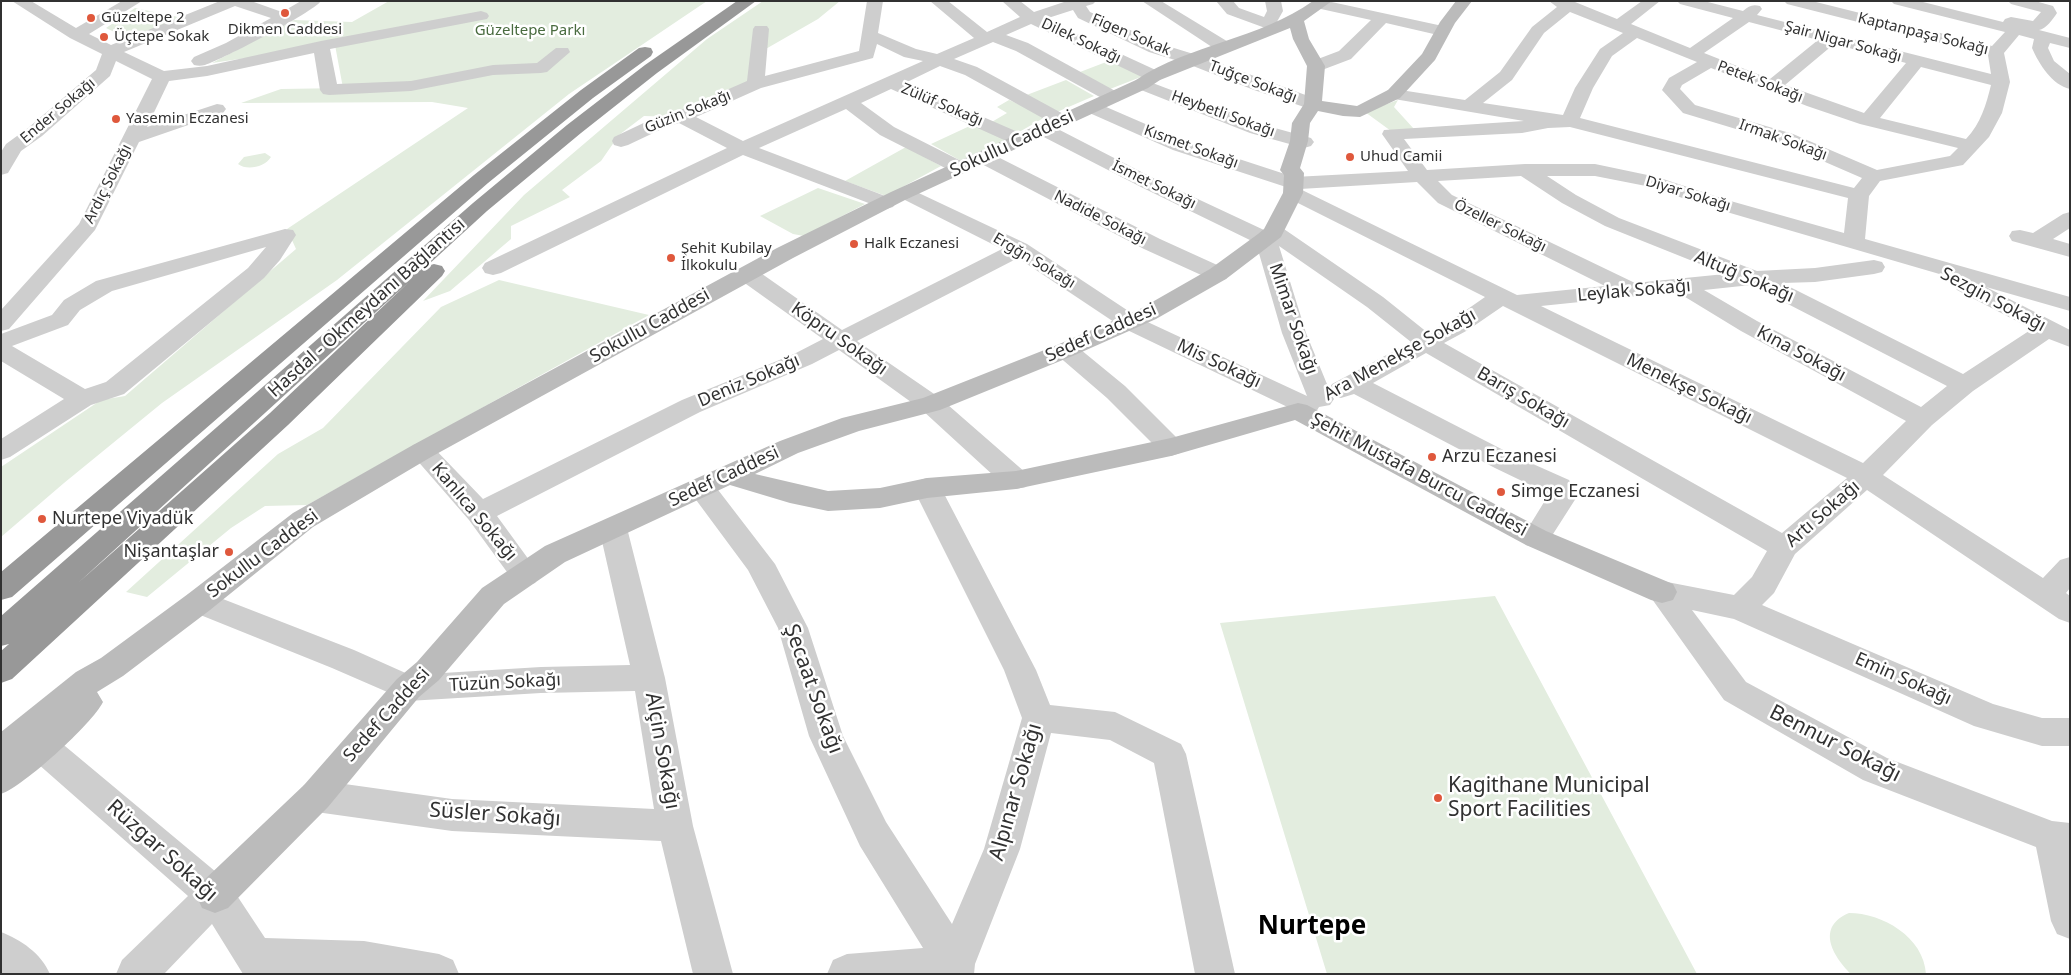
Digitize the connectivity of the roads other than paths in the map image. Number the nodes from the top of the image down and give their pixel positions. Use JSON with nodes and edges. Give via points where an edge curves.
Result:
{"nodes":[{"id":1,"x":20,"y":1,"type":"edge"},
{"id":2,"x":134,"y":1,"type":"edge"},
{"id":3,"x":235,"y":1,"type":"edge"},
{"id":4,"x":313,"y":1,"type":"edge"},
{"id":5,"x":719,"y":1,"type":"edge"},
{"id":6,"x":748,"y":1,"type":"edge"},
{"id":7,"x":875,"y":1,"type":"edge"},
{"id":8,"x":938,"y":1,"type":"edge"},
{"id":9,"x":1010,"y":1,"type":"edge"},
{"id":10,"x":1150,"y":1,"type":"edge"},
{"id":11,"x":1224,"y":1,"type":"edge"},
{"id":12,"x":1273,"y":1,"type":"edge"},
{"id":13,"x":1309,"y":1,"type":"edge"},
{"id":14,"x":1464,"y":1,"type":"edge"},
{"id":15,"x":1652,"y":1,"type":"edge"},
{"id":16,"x":1685,"y":1,"type":"edge"},
{"id":17,"x":1762,"y":1,"type":"edge"},
{"id":18,"x":1792,"y":1,"type":"edge"},
{"id":19,"x":1899,"y":1,"type":"edge"},
{"id":20,"x":2019,"y":2,"type":"edge"},
{"id":21,"x":1080,"y":3,"type":"edge"},
{"id":22,"x":1563,"y":3,"type":"edge"},
{"id":23,"x":1325,"y":4,"type":"edge"},
{"id":24,"x":481,"y":16,"type":"dead end"},
{"id":25,"x":1746,"y":17,"type":"junction"},
{"id":26,"x":285,"y":18,"type":"junction"},
{"id":27,"x":1032,"y":18,"type":"junction"},
{"id":28,"x":1969,"y":18,"type":"junction"},
{"id":29,"x":1295,"y":19,"type":"junction"},
{"id":30,"x":1381,"y":19,"type":"junction"},
{"id":31,"x":1272,"y":26,"type":"junction"},
{"id":32,"x":1628,"y":28,"type":"junction"},
{"id":33,"x":760,"y":29,"type":"dead end"},
{"id":34,"x":1438,"y":30,"type":"dead end"},
{"id":35,"x":2015,"y":30,"type":"junction"},
{"id":36,"x":76,"y":35,"type":"junction"},
{"id":37,"x":869,"y":35,"type":"junction"},
{"id":38,"x":2043,"y":37,"type":"junction"},
{"id":39,"x":990,"y":38,"type":"junction"},
{"id":40,"x":1301,"y":39,"type":"junction"},
{"id":41,"x":1830,"y":39,"type":"junction"},
{"id":42,"x":2070,"y":43,"type":"edge"},
{"id":43,"x":321,"y":46,"type":"junction"},
{"id":44,"x":1224,"y":47,"type":"junction"},
{"id":45,"x":111,"y":51,"type":"junction"},
{"id":46,"x":562,"y":52,"type":"dead end"},
{"id":47,"x":1996,"y":52,"type":"junction"},
{"id":48,"x":1690,"y":55,"type":"junction"},
{"id":49,"x":939,"y":60,"type":"junction"},
{"id":50,"x":1194,"y":60,"type":"junction"},
{"id":51,"x":1708,"y":62,"type":"junction"},
{"id":52,"x":1916,"y":62,"type":"junction"},
{"id":53,"x":1316,"y":66,"type":"junction"},
{"id":54,"x":867,"y":74,"type":"junction"},
{"id":55,"x":162,"y":77,"type":"junction"},
{"id":56,"x":1148,"y":80,"type":"junction"},
{"id":57,"x":2000,"y":82,"type":"junction"},
{"id":58,"x":890,"y":83,"type":"junction"},
{"id":59,"x":755,"y":84,"type":"junction"},
{"id":60,"x":2070,"y":84,"type":"edge"},
{"id":61,"x":1772,"y":86,"type":"junction"},
{"id":62,"x":1394,"y":94,"type":"junction"},
{"id":63,"x":1113,"y":97,"type":"junction"},
{"id":64,"x":848,"y":102,"type":"junction"},
{"id":65,"x":1313,"y":104,"type":"junction"},
{"id":66,"x":1469,"y":106,"type":"junction"},
{"id":67,"x":1092,"y":107,"type":"junction"},
{"id":68,"x":217,"y":109,"type":"dead end"},
{"id":69,"x":1343,"y":110,"type":"junction"},
{"id":70,"x":592,"y":116,"type":"junction"},
{"id":71,"x":681,"y":117,"type":"junction"},
{"id":72,"x":1867,"y":120,"type":"junction"},
{"id":73,"x":1570,"y":121,"type":"junction"},
{"id":74,"x":1053,"y":125,"type":"junction"},
{"id":75,"x":1676,"y":127,"type":"junction"},
{"id":76,"x":132,"y":138,"type":"junction"},
{"id":77,"x":1020,"y":140,"type":"junction"},
{"id":78,"x":621,"y":141,"type":"dead end"},
{"id":79,"x":1302,"y":141,"type":"junction"},
{"id":80,"x":5,"y":144,"type":"edge"},
{"id":81,"x":1969,"y":145,"type":"junction"},
{"id":82,"x":742,"y":148,"type":"junction"},
{"id":83,"x":984,"y":157,"type":"junction"},
{"id":84,"x":960,"y":168,"type":"junction"},
{"id":85,"x":1,"y":169,"type":"edge"},
{"id":86,"x":1525,"y":170,"type":"junction"},
{"id":87,"x":1420,"y":174,"type":"junction"},
{"id":88,"x":1875,"y":176,"type":"junction"},
{"id":89,"x":1650,"y":181,"type":"junction"},
{"id":90,"x":1293,"y":183,"type":"junction"},
{"id":91,"x":1859,"y":195,"type":"junction"},
{"id":92,"x":896,"y":198,"type":"junction"},
{"id":93,"x":2070,"y":218,"type":"edge"},
{"id":94,"x":1270,"y":235,"type":"junction"},
{"id":95,"x":1854,"y":242,"type":"junction"},
{"id":96,"x":1019,"y":249,"type":"junction"},
{"id":97,"x":2070,"y":251,"type":"edge"},
{"id":98,"x":1917,"y":259,"type":"junction"},
{"id":99,"x":1874,"y":267,"type":"dead end"},
{"id":100,"x":493,"y":268,"type":"dead end"},
{"id":101,"x":747,"y":274,"type":"junction"},
{"id":102,"x":1218,"y":274,"type":"junction"},
{"id":103,"x":1754,"y":278,"type":"junction"},
{"id":104,"x":1682,"y":286,"type":"junction"},
{"id":105,"x":1631,"y":290,"type":"junction"},
{"id":106,"x":1508,"y":299,"type":"junction"},
{"id":107,"x":2070,"y":304,"type":"edge"},
{"id":108,"x":1131,"y":323,"type":"junction"},
{"id":109,"x":1,"y":324,"type":"edge"},
{"id":110,"x":2048,"y":329,"type":"junction"},
{"id":111,"x":842,"y":340,"type":"junction"},
{"id":112,"x":2070,"y":340,"type":"edge"},
{"id":113,"x":1,"y":342,"type":"edge"},
{"id":114,"x":1428,"y":344,"type":"junction"},
{"id":115,"x":1,"y":350,"type":"edge"},
{"id":116,"x":1066,"y":350,"type":"junction"},
{"id":117,"x":1355,"y":384,"type":"junction"},
{"id":118,"x":1964,"y":385,"type":"junction"},
{"id":119,"x":82,"y":399,"type":"junction"},
{"id":120,"x":931,"y":404,"type":"junction"},
{"id":121,"x":1309,"y":405,"type":"junction"},
{"id":122,"x":1923,"y":419,"type":"junction"},
{"id":123,"x":1171,"y":447,"type":"junction"},
{"id":124,"x":1,"y":451,"type":"edge"},
{"id":125,"x":422,"y":451,"type":"junction"},
{"id":126,"x":1866,"y":476,"type":"junction"},
{"id":127,"x":1016,"y":480,"type":"junction"},
{"id":128,"x":716,"y":482,"type":"junction"},
{"id":129,"x":927,"y":488,"type":"junction"},
{"id":130,"x":478,"y":513,"type":"junction"},
{"id":131,"x":613,"y":528,"type":"junction"},
{"id":132,"x":1536,"y":538,"type":"junction"},
{"id":133,"x":1784,"y":547,"type":"junction"},
{"id":134,"x":2070,"y":568,"type":"edge"},
{"id":135,"x":525,"y":575,"type":"junction"},
{"id":136,"x":1,"y":589,"type":"edge"},
{"id":137,"x":1662,"y":592,"type":"junction"},
{"id":138,"x":199,"y":602,"type":"junction"},
{"id":139,"x":2058,"y":603,"type":"edge"},
{"id":140,"x":1740,"y":608,"type":"junction"},
{"id":141,"x":1,"y":634,"type":"edge"},
{"id":142,"x":112,"y":667,"type":"junction"},
{"id":143,"x":1,"y":670,"type":"edge"},
{"id":144,"x":649,"y":678,"type":"junction"},
{"id":145,"x":408,"y":688,"type":"junction"},
{"id":146,"x":1039,"y":718,"type":"junction"},
{"id":147,"x":2070,"y":732,"type":"edge"},
{"id":148,"x":41,"y":746,"type":"junction"},
{"id":149,"x":1,"y":752,"type":"edge"},
{"id":150,"x":1,"y":779,"type":"edge"},
{"id":151,"x":316,"y":796,"type":"junction"},
{"id":152,"x":675,"y":826,"type":"junction"},
{"id":153,"x":2061,"y":839,"type":"edge"},
{"id":154,"x":215,"y":895,"type":"junction"},
{"id":155,"x":2070,"y":921,"type":"edge"},
{"id":156,"x":1,"y":951,"type":"edge"},
{"id":157,"x":259,"y":965,"type":"edge"},
{"id":158,"x":955,"y":969,"type":"edge"},
{"id":159,"x":30,"y":974,"type":"edge"},
{"id":160,"x":136,"y":974,"type":"edge"},
{"id":161,"x":439,"y":974,"type":"edge"},
{"id":162,"x":713,"y":974,"type":"edge"},
{"id":163,"x":847,"y":974,"type":"edge"},
{"id":164,"x":1215,"y":974,"type":"edge"}],
"edges":[{"from":1,"to":36,"type":"street"},
{"from":2,"to":36,"type":"street"},
{"from":3,"to":26,"type":"street"},
{"from":3,"to":45,"type":"street"},
{"from":4,"to":26,"type":"street"},
{"from":5,"to":136,"type":"highway","name":"Hasdal - Okmeydanı Bağlantısı","via":[[595,88],[481,179]]},
{"from":6,"to":70,"type":"highway","name":"Hasdal - Okmeydanı Bağlantısı"},
{"from":7,"to":37,"type":"street"},
{"from":8,"to":39,"type":"street"},
{"from":9,"to":27,"type":"street","name":"Dilek Sokağı"},
{"from":10,"to":44,"type":"street"},
{"from":11,"to":31,"type":"street","via":[[1233,11]]},
{"from":12,"to":31,"type":"street"},
{"from":13,"to":31,"type":"street","name":"Sokullu Caddesi"},
{"from":14,"to":62,"type":"street","via":[[1428,56]]},
{"from":15,"to":32,"type":"street"},
{"from":16,"to":25,"type":"street","name":"Şair Nigar Sokağı"},
{"from":17,"to":25,"type":"street"},
{"from":18,"to":47,"type":"street","name":"Kaptanpaşa Sokağı"},
{"from":19,"to":28,"type":"street"},
{"from":20,"to":28,"type":"street","via":[[2047,9],[2049,13],[2037,26]]},
{"from":21,"to":27,"type":"street"},
{"from":21,"to":50,"type":"street","name":"Figen Sokak","via":[[1084,15],[1155,48]]},
{"from":22,"to":32,"type":"street","name":"Petek Sokağı"},
{"from":22,"to":66,"type":"street","via":[[1538,30],[1506,76]]},
{"from":23,"to":29,"type":"street","name":"Sokullu Caddesi"},
{"from":23,"to":30,"type":"street"},
{"from":24,"to":43,"type":"street"},
{"from":25,"to":41,"type":"street","name":"Şair Nigar Sokağı"},
{"from":25,"to":48,"type":"street"},
{"from":26,"to":55,"type":"street","via":[[232,47]]},
{"from":27,"to":39,"type":"street"},
{"from":27,"to":56,"type":"street","name":"Dilek Sokağı"},
{"from":28,"to":35,"type":"street"},
{"from":29,"to":31,"type":"street","name":"Sokullu Caddesi"},
{"from":29,"to":40,"type":"street"},
{"from":30,"to":34,"type":"street"},
{"from":30,"to":53,"type":"street","via":[[1345,55]]},
{"from":31,"to":40,"type":"street"},
{"from":31,"to":44,"type":"street","name":"Sokullu Caddesi"},
{"from":32,"to":48,"type":"street","name":"Petek Sokağı"},
{"from":32,"to":73,"type":"street","via":[[1606,53],[1584,88]]},
{"from":33,"to":59,"type":"street"},
{"from":35,"to":38,"type":"street"},
{"from":35,"to":47,"type":"street"},
{"from":36,"to":45,"type":"street"},
{"from":37,"to":49,"type":"street","name":"İsmet Sokağı","via":[[910,53]]},
{"from":37,"to":54,"type":"street"},
{"from":38,"to":42,"type":"street"},
{"from":38,"to":60,"type":"street","via":[[2040,48],[2046,63]]},
{"from":39,"to":49,"type":"street"},
{"from":39,"to":63,"type":"street","via":[[1022,48]]},
{"from":40,"to":53,"type":"street"},
{"from":41,"to":52,"type":"street","name":"Şair Nigar Sokağı"},
{"from":41,"to":61,"type":"street"},
{"from":43,"to":46,"type":"street","via":[[329,90],[411,86],[493,70],[541,68]]},
{"from":43,"to":55,"type":"street","via":[[207,72]]},
{"from":44,"to":50,"type":"street","name":"Sokullu Caddesi"},
{"from":45,"to":55,"type":"street"},
{"from":45,"to":80,"type":"street","name":"Ender Sokağı","via":[[104,72],[35,132]]},
{"from":47,"to":57,"type":"street"},
{"from":48,"to":51,"type":"street","name":"Petek Sokağı"},
{"from":49,"to":58,"type":"street"},
{"from":49,"to":74,"type":"street","name":"İsmet Sokağı","via":[[971,71]]},
{"from":50,"to":56,"type":"street","name":"Sokullu Caddesi"},
{"from":50,"to":65,"type":"street","name":"Tuğçe Sokağı"},
{"from":51,"to":61,"type":"street","name":"Petek Sokağı"},
{"from":51,"to":75,"type":"street","via":[[1675,82],[1671,90]]},
{"from":52,"to":57,"type":"street","name":"Şair Nigar Sokağı"},
{"from":52,"to":72,"type":"street"},
{"from":53,"to":65,"type":"street","name":"Sedef Caddesi"},
{"from":54,"to":58,"type":"street"},
{"from":54,"to":59,"type":"street","name":"Güzin Sokağı"},
{"from":54,"to":64,"type":"street"},
{"from":55,"to":76,"type":"street","name":"Ardıç Sokağı"},
{"from":56,"to":63,"type":"street","name":"Sokullu Caddesi"},
{"from":56,"to":79,"type":"street","name":"Heybetli Sokağı","via":[[1257,129]]},
{"from":57,"to":81,"type":"street","via":[[1993,113],[1982,133]]},
{"from":58,"to":77,"type":"street","name":"Zülüf Sokağı"},
{"from":59,"to":71,"type":"street","name":"Güzin Sokağı"},
{"from":61,"to":72,"type":"street","name":"Petek Sokağı"},
{"from":62,"to":66,"type":"street"},
{"from":62,"to":69,"type":"street","via":[[1360,112]]},
{"from":63,"to":67,"type":"street","name":"Sokullu Caddesi"},
{"from":64,"to":82,"type":"street"},
{"from":64,"to":84,"type":"street","via":[[888,131]]},
{"from":65,"to":69,"type":"street"},
{"from":65,"to":79,"type":"street","name":"Sedef Caddesi","via":[[1301,123]]},
{"from":66,"to":73,"type":"street"},
{"from":67,"to":74,"type":"street","name":"Sokullu Caddesi"},
{"from":67,"to":90,"type":"street","name":"Kısmet Sokağı","via":[[1180,146]]},
{"from":68,"to":76,"type":"street"},
{"from":69,"to":79,"type":"street","name":"Sedef Caddesi","via":[[1310,124]]},
{"from":70,"to":141,"type":"highway","name":"Hasdal - Okmeydanı Bağlantısı","via":[[480,207]]},
{"from":70,"to":143,"type":"highway","via":[[574,139],[503,202],[292,407]]},
{"from":71,"to":78,"type":"street","name":"Güzin Sokağı","via":[[659,123]]},
{"from":71,"to":82,"type":"street","name":"Ergğn Sokağı"},
{"from":72,"to":81,"type":"street","name":"Petek Sokağı"},
{"from":73,"to":75,"type":"street"},
{"from":73,"to":87,"type":"street","name":"Özeller Sokağı","via":[[1522,127],[1391,134]]},
{"from":74,"to":77,"type":"street","name":"Sokullu Caddesi"},
{"from":74,"to":94,"type":"street","name":"İsmet Sokağı","via":[[1148,183]]},
{"from":75,"to":88,"type":"street","name":"Irmak Sokağı","via":[[1786,138]]},
{"from":75,"to":89,"type":"street"},
{"from":75,"to":91,"type":"street","via":[[1740,163]]},
{"from":76,"to":109,"type":"street","name":"Ardıç Sokağı","via":[[88,226]]},
{"from":77,"to":83,"type":"street","name":"Sokullu Caddesi"},
{"from":79,"to":90,"type":"street","name":"Sedef Caddesi","via":[[1290,170]]},
{"from":80,"to":85,"type":"street","name":"Ender Sokağı"},
{"from":81,"to":88,"type":"street","via":[[1956,161]]},
{"from":82,"to":92,"type":"street","name":"Ergğn Sokağı"},
{"from":82,"to":100,"type":"street"},
{"from":83,"to":84,"type":"street","name":"Sokullu Caddesi"},
{"from":83,"to":102,"type":"street","name":"Nadide Sokağı","via":[[1152,244]]},
{"from":84,"to":92,"type":"street","name":"Sokullu Caddesi"},
{"from":86,"to":87,"type":"street","name":"Diyar Sokağı"},
{"from":86,"to":89,"type":"street","name":"Diyar Sokağı","via":[[1595,170]]},
{"from":86,"to":103,"type":"street","name":"Altuğ Sokağı","via":[[1612,222]]},
{"from":87,"to":90,"type":"street","name":"Diyar Sokağı"},
{"from":87,"to":105,"type":"street","name":"Özeller Sokağı","via":[[1445,199]]},
{"from":88,"to":91,"type":"street"},
{"from":89,"to":95,"type":"street","name":"Diyar Sokağı"},
{"from":90,"to":94,"type":"street","name":"Sedef Caddesi"},
{"from":90,"to":106,"type":"street","name":"Menekşe Sokağı"},
{"from":91,"to":95,"type":"street"},
{"from":92,"to":96,"type":"street","name":"Ergğn Sokağı"},
{"from":92,"to":101,"type":"street","name":"Sokullu Caddesi"},
{"from":93,"to":97,"type":"street","via":[[2028,238]]},
{"from":94,"to":102,"type":"street","name":"Sedef Caddesi"},
{"from":94,"to":114,"type":"street","name":"Barış Sokağı","via":[[1375,302]]},
{"from":94,"to":121,"type":"street","name":"Mimar Sokağı"},
{"from":95,"to":98,"type":"street","name":"Diyar Sokağı"},
{"from":96,"to":108,"type":"street","name":"Ergğn Sokağı"},
{"from":96,"to":111,"type":"street","name":"Deniz Sokağı"},
{"from":98,"to":107,"type":"street","name":"Diyar Sokağı"},
{"from":98,"to":110,"type":"street","name":"Sezgin Sokağı"},
{"from":99,"to":103,"type":"street","name":"Leylak Sokağı"},
{"from":101,"to":111,"type":"street","name":"Köpru Sokağı"},
{"from":101,"to":125,"type":"street","name":"Sokullu Caddesi"},
{"from":102,"to":108,"type":"street","name":"Sedef Caddesi"},
{"from":103,"to":104,"type":"street","name":"Leylak Sokağı"},
{"from":103,"to":118,"type":"street","name":"Altuğ Sokağı"},
{"from":104,"to":105,"type":"street","name":"Leylak Sokağı"},
{"from":104,"to":122,"type":"street","name":"Kına Sokağı","via":[[1749,326]]},
{"from":105,"to":106,"type":"street","name":"Leylak Sokağı"},
{"from":106,"to":114,"type":"street","name":"Ara Menekşe Sokağı"},
{"from":106,"to":126,"type":"street","name":"Menekşe Sokağı"},
{"from":108,"to":116,"type":"street","name":"Sedef Caddesi"},
{"from":108,"to":121,"type":"street","name":"Mis Sokağı"},
{"from":110,"to":112,"type":"street","name":"Sezgin Sokağı"},
{"from":110,"to":118,"type":"street","name":"Artı Sokağı"},
{"from":111,"to":120,"type":"street","name":"Köpru Sokağı"},
{"from":111,"to":130,"type":"street","name":"Deniz Sokağı","via":[[691,406]]},
{"from":113,"to":119,"type":"street","via":[[60,320],[72,305],[104,286],[286,235],[256,273],[115,388]]},
{"from":114,"to":117,"type":"street","name":"Ara Menekşe Sokağı"},
{"from":114,"to":133,"type":"street","name":"Barış Sokağı"},
{"from":115,"to":119,"type":"street"},
{"from":116,"to":120,"type":"street","name":"Sedef Caddesi"},
{"from":116,"to":123,"type":"street","via":[[1116,392]]},
{"from":117,"to":121,"type":"street","name":"Ara Menekşe Sokağı"},
{"from":117,"to":132,"type":"street","via":[[1559,488],[1564,494]]},
{"from":118,"to":122,"type":"street","name":"Artı Sokağı"},
{"from":119,"to":124,"type":"street"},
{"from":120,"to":127,"type":"street","name":"Köpru Sokağı"},
{"from":120,"to":128,"type":"street","name":"Sedef Caddesi","via":[[851,424],[789,447]]},
{"from":121,"to":123,"type":"street","name":"Şehit Mustafa Burcu Caddesi"},
{"from":121,"to":132,"type":"street","name":"Şehit Mustafa Burcu Caddesi"},
{"from":122,"to":126,"type":"street","name":"Artı Sokağı"},
{"from":123,"to":127,"type":"street","name":"Şehit Mustafa Burcu Caddesi"},
{"from":125,"to":130,"type":"street","name":"Kanlıca Sokağı"},
{"from":125,"to":138,"type":"street","name":"Sokullu Caddesi","via":[[303,520]]},
{"from":126,"to":133,"type":"street","name":"Artı Sokağı"},
{"from":126,"to":139,"type":"street","name":"Menekşe Sokağı"},
{"from":127,"to":129,"type":"street","name":"Şehit Mustafa Burcu Caddesi"},
{"from":128,"to":129,"type":"street","name":"Şehit Mustafa Burcu Caddesi","via":[[828,501],[880,498]]},
{"from":128,"to":131,"type":"street","name":"Sedef Caddesi"},
{"from":128,"to":158,"type":"street","name":"Şecaat Sokağı","via":[[793,628],[826,736],[873,834]]},
{"from":129,"to":146,"type":"street","name":"Alpınar Sokağı","via":[[1020,670]]},
{"from":130,"to":135,"type":"street","name":"Kanlıca Sokağı"},
{"from":131,"to":135,"type":"street","name":"Sedef Caddesi","via":[[555,554]]},
{"from":131,"to":144,"type":"street","name":"Alçin Sokağı"},
{"from":132,"to":137,"type":"street","name":"Şehit Mustafa Burcu Caddesi"},
{"from":133,"to":140,"type":"street","name":"Artı Sokağı","via":[[1763,585]]},
{"from":134,"to":139,"type":"street"},
{"from":135,"to":145,"type":"street","name":"Sedef Caddesi","via":[[493,596],[428,671]]},
{"from":137,"to":140,"type":"street"},
{"from":137,"to":153,"type":"street","name":"Bennur Sokağı","via":[[1735,691],[1875,769]]},
{"from":138,"to":142,"type":"street","name":"Sokullu Caddesi"},
{"from":138,"to":145,"type":"street","name":"Tüzün Sokağı"},
{"from":140,"to":147,"type":"street","name":"Emin Sokağı","via":[[1986,716],[2042,732]]},
{"from":142,"to":148,"type":"street","name":"Sokullu Caddesi","via":[[104,686]]},
{"from":142,"to":149,"type":"street","name":"Sokullu Caddesi","via":[[87,681]]},
{"from":144,"to":145,"type":"street","name":"Tüzün Sokağı"},
{"from":144,"to":152,"type":"street","name":"Alçin Sokağı"},
{"from":145,"to":151,"type":"street","name":"Sedef Caddesi"},
{"from":146,"to":158,"type":"street","name":"Alpınar Sokağı","via":[[1002,849]]},
{"from":146,"to":164,"type":"street","via":[[1115,726],[1169,754]]},
{"from":148,"to":150,"type":"street","name":"Sokullu Caddesi"},
{"from":148,"to":154,"type":"street","name":"Rüzgar Sokağı"},
{"from":151,"to":152,"type":"street","name":"Süsler Sokağı","via":[[452,815]]},
{"from":151,"to":154,"type":"street","name":"Sedef Caddesi"},
{"from":152,"to":162,"type":"street","name":"Alçin Sokağı"},
{"from":153,"to":155,"type":"street","name":"Bennur Sokağı"},
{"from":154,"to":157,"type":"street","name":"Rüzgar Sokağı"},
{"from":154,"to":160,"type":"street"},
{"from":156,"to":159,"type":"street"},
{"from":157,"to":161,"type":"street","via":[[364,960]]},
{"from":158,"to":163,"type":"street"}]}
